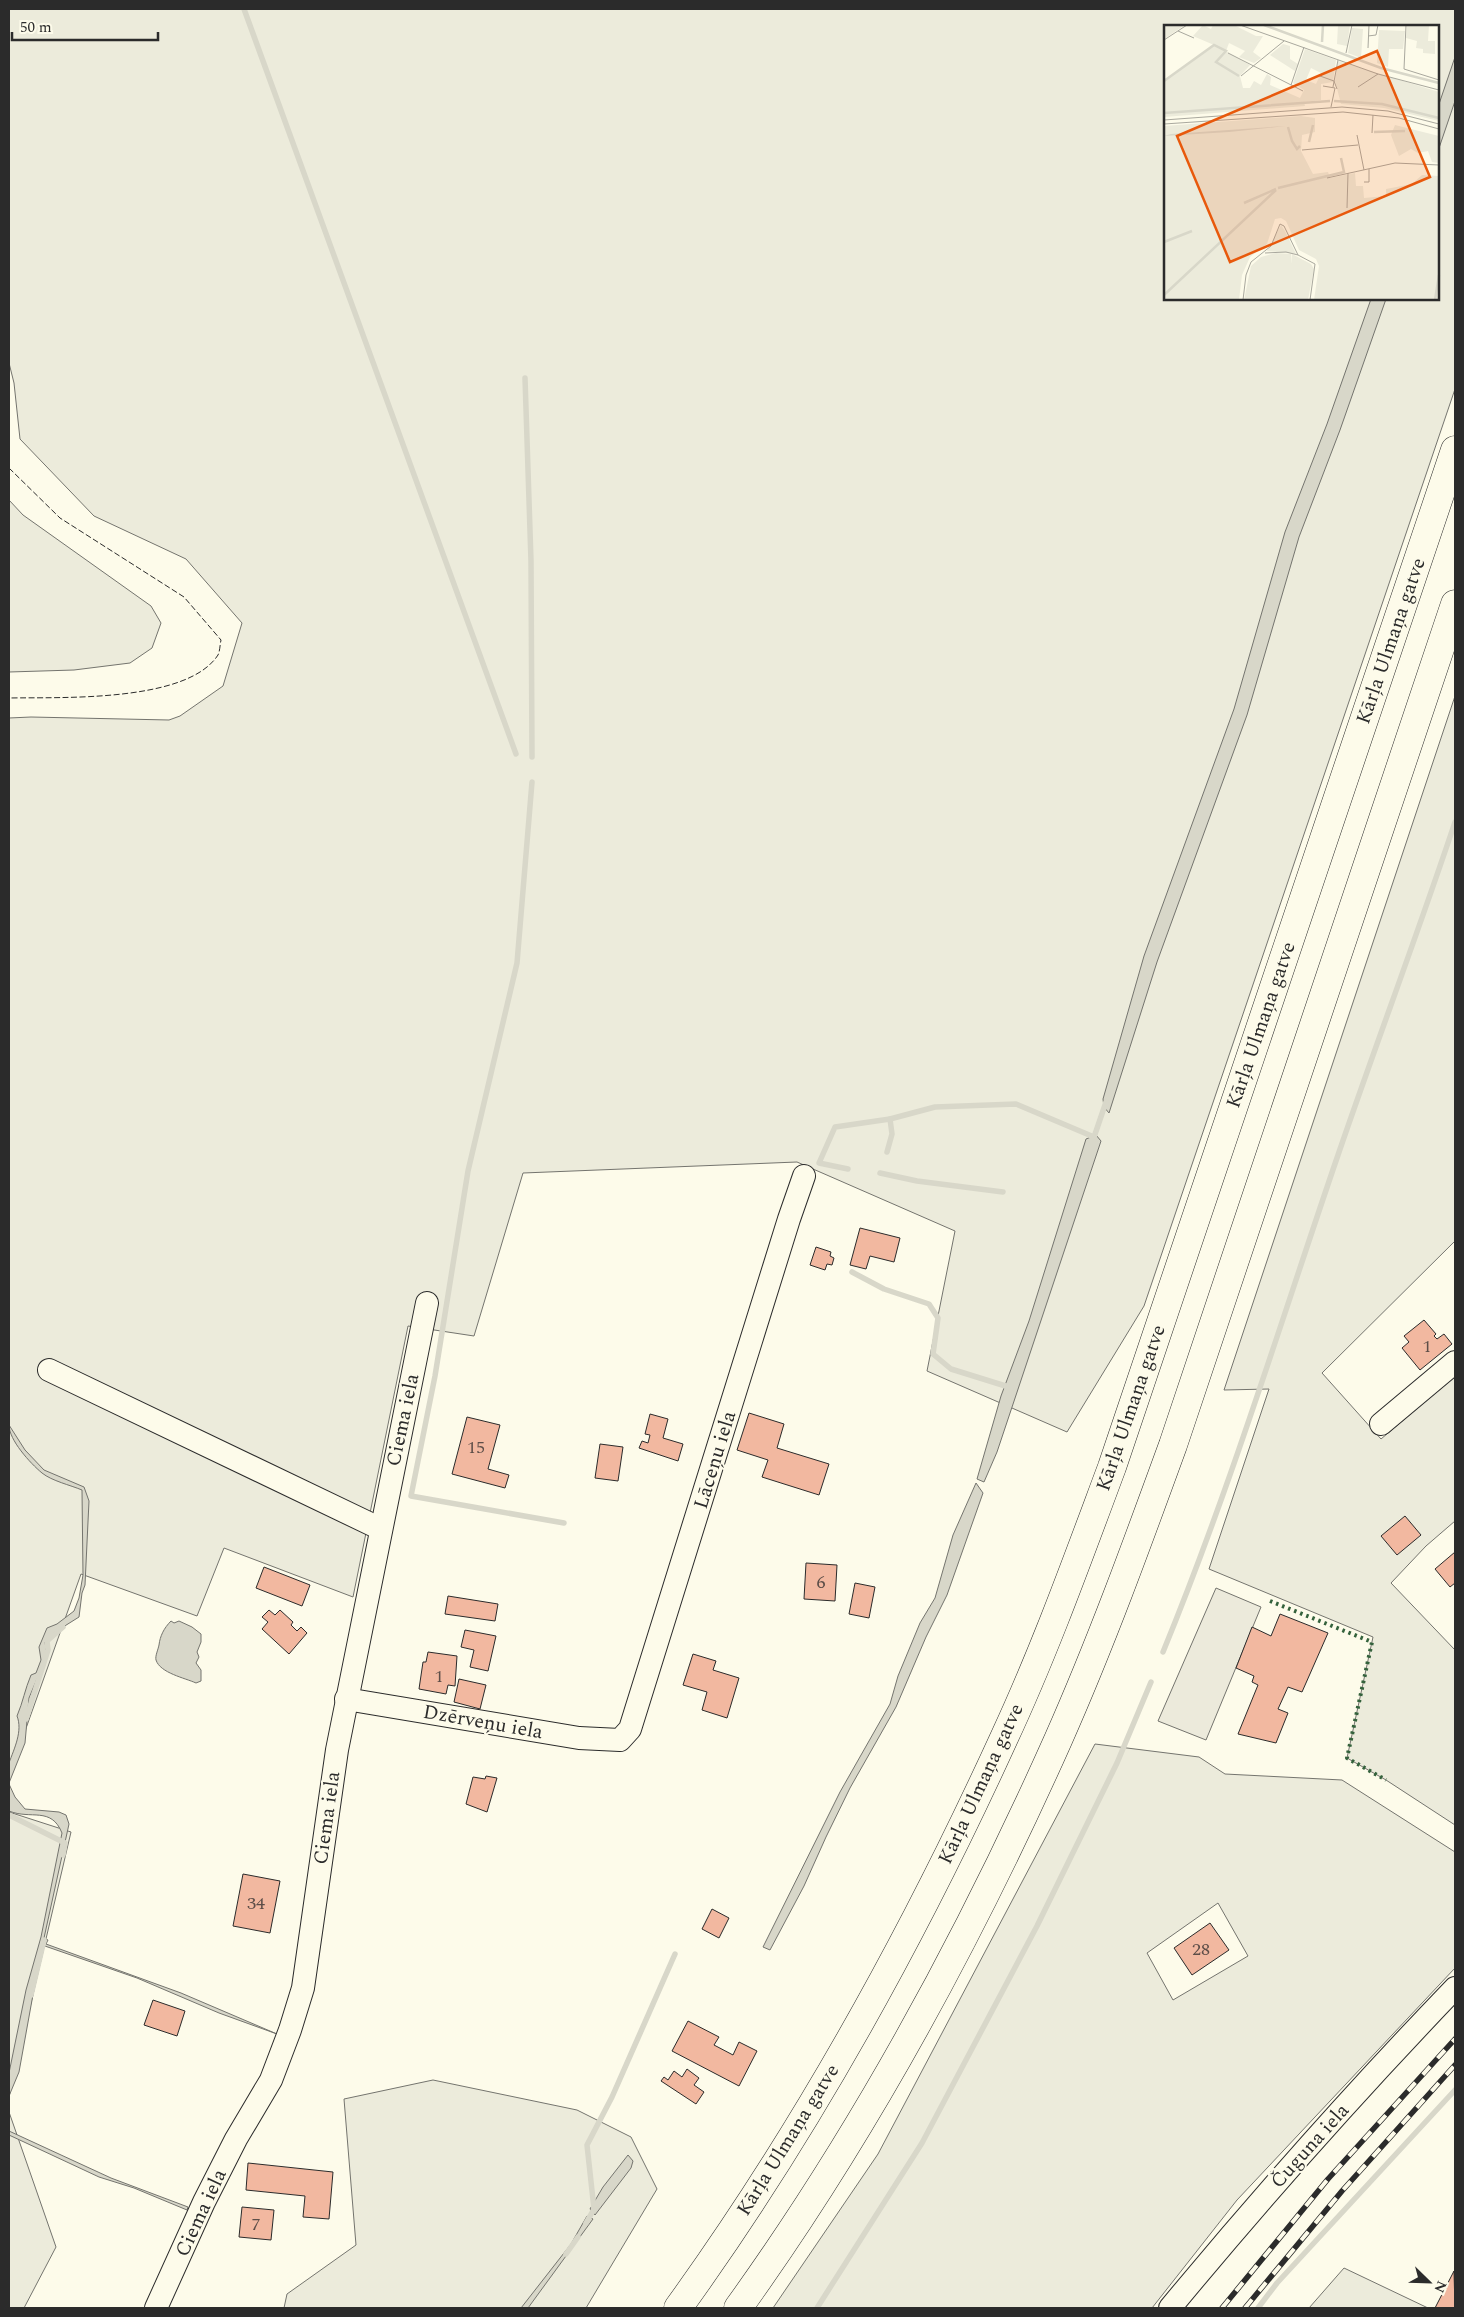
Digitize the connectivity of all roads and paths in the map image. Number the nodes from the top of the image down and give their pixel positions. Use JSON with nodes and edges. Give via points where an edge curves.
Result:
{"nodes":[{"id":1,"x":1455,"y":450,"type":"edge"},
{"id":2,"x":1455,"y":604,"type":"edge"},
{"id":3,"x":804,"y":1176,"type":"dead end"},
{"id":4,"x":427,"y":1303,"type":"dead end"},
{"id":5,"x":1455,"y":1362,"type":"edge"},
{"id":6,"x":49,"y":1370,"type":"dead end"},
{"id":7,"x":1381,"y":1424,"type":"dead end"},
{"id":8,"x":381,"y":1529,"type":"junction"},
{"id":9,"x":346,"y":1699,"type":"junction"},
{"id":10,"x":620,"y":1740,"type":"joint"},
{"id":11,"x":1455,"y":1988,"type":"edge"},
{"id":12,"x":156,"y":2308,"type":"edge"},
{"id":13,"x":678,"y":2308,"type":"edge"},
{"id":14,"x":738,"y":2308,"type":"edge"},
{"id":15,"x":1170,"y":2308,"type":"edge"}],
"edges":[{"from":1,"to":13,"type":"highway","name":"Kārļa Ulmaņa gatve","via":[[1112,1468],[1057,1614],[1005,1737],[930,1894],[864,2017],[719,2251]]},
{"from":2,"to":14,"type":"highway","via":[[1172,1445],[1132,1556],[1062,1729],[970,1925],[907,2043]]},
{"from":3,"to":10,"type":"street","name":"Lāceņu iela","via":[[637,1710],[630,1729]]},
{"from":4,"to":8,"type":"street","name":"Ciema iela"},
{"from":5,"to":7,"type":"street"},
{"from":6,"to":8,"type":"street"},
{"from":8,"to":9,"type":"street","name":"Ciema iela"},
{"from":9,"to":10,"type":"street","name":"Dzērveņu iela","via":[[579,1738]]},
{"from":9,"to":12,"type":"street","name":"Ciema iela","via":[[302,1988],[290,2030],[271,2080],[204,2202]]},
{"from":11,"to":15,"type":"street","name":"Čuguna iela","via":[[1228,2237]]}]}
